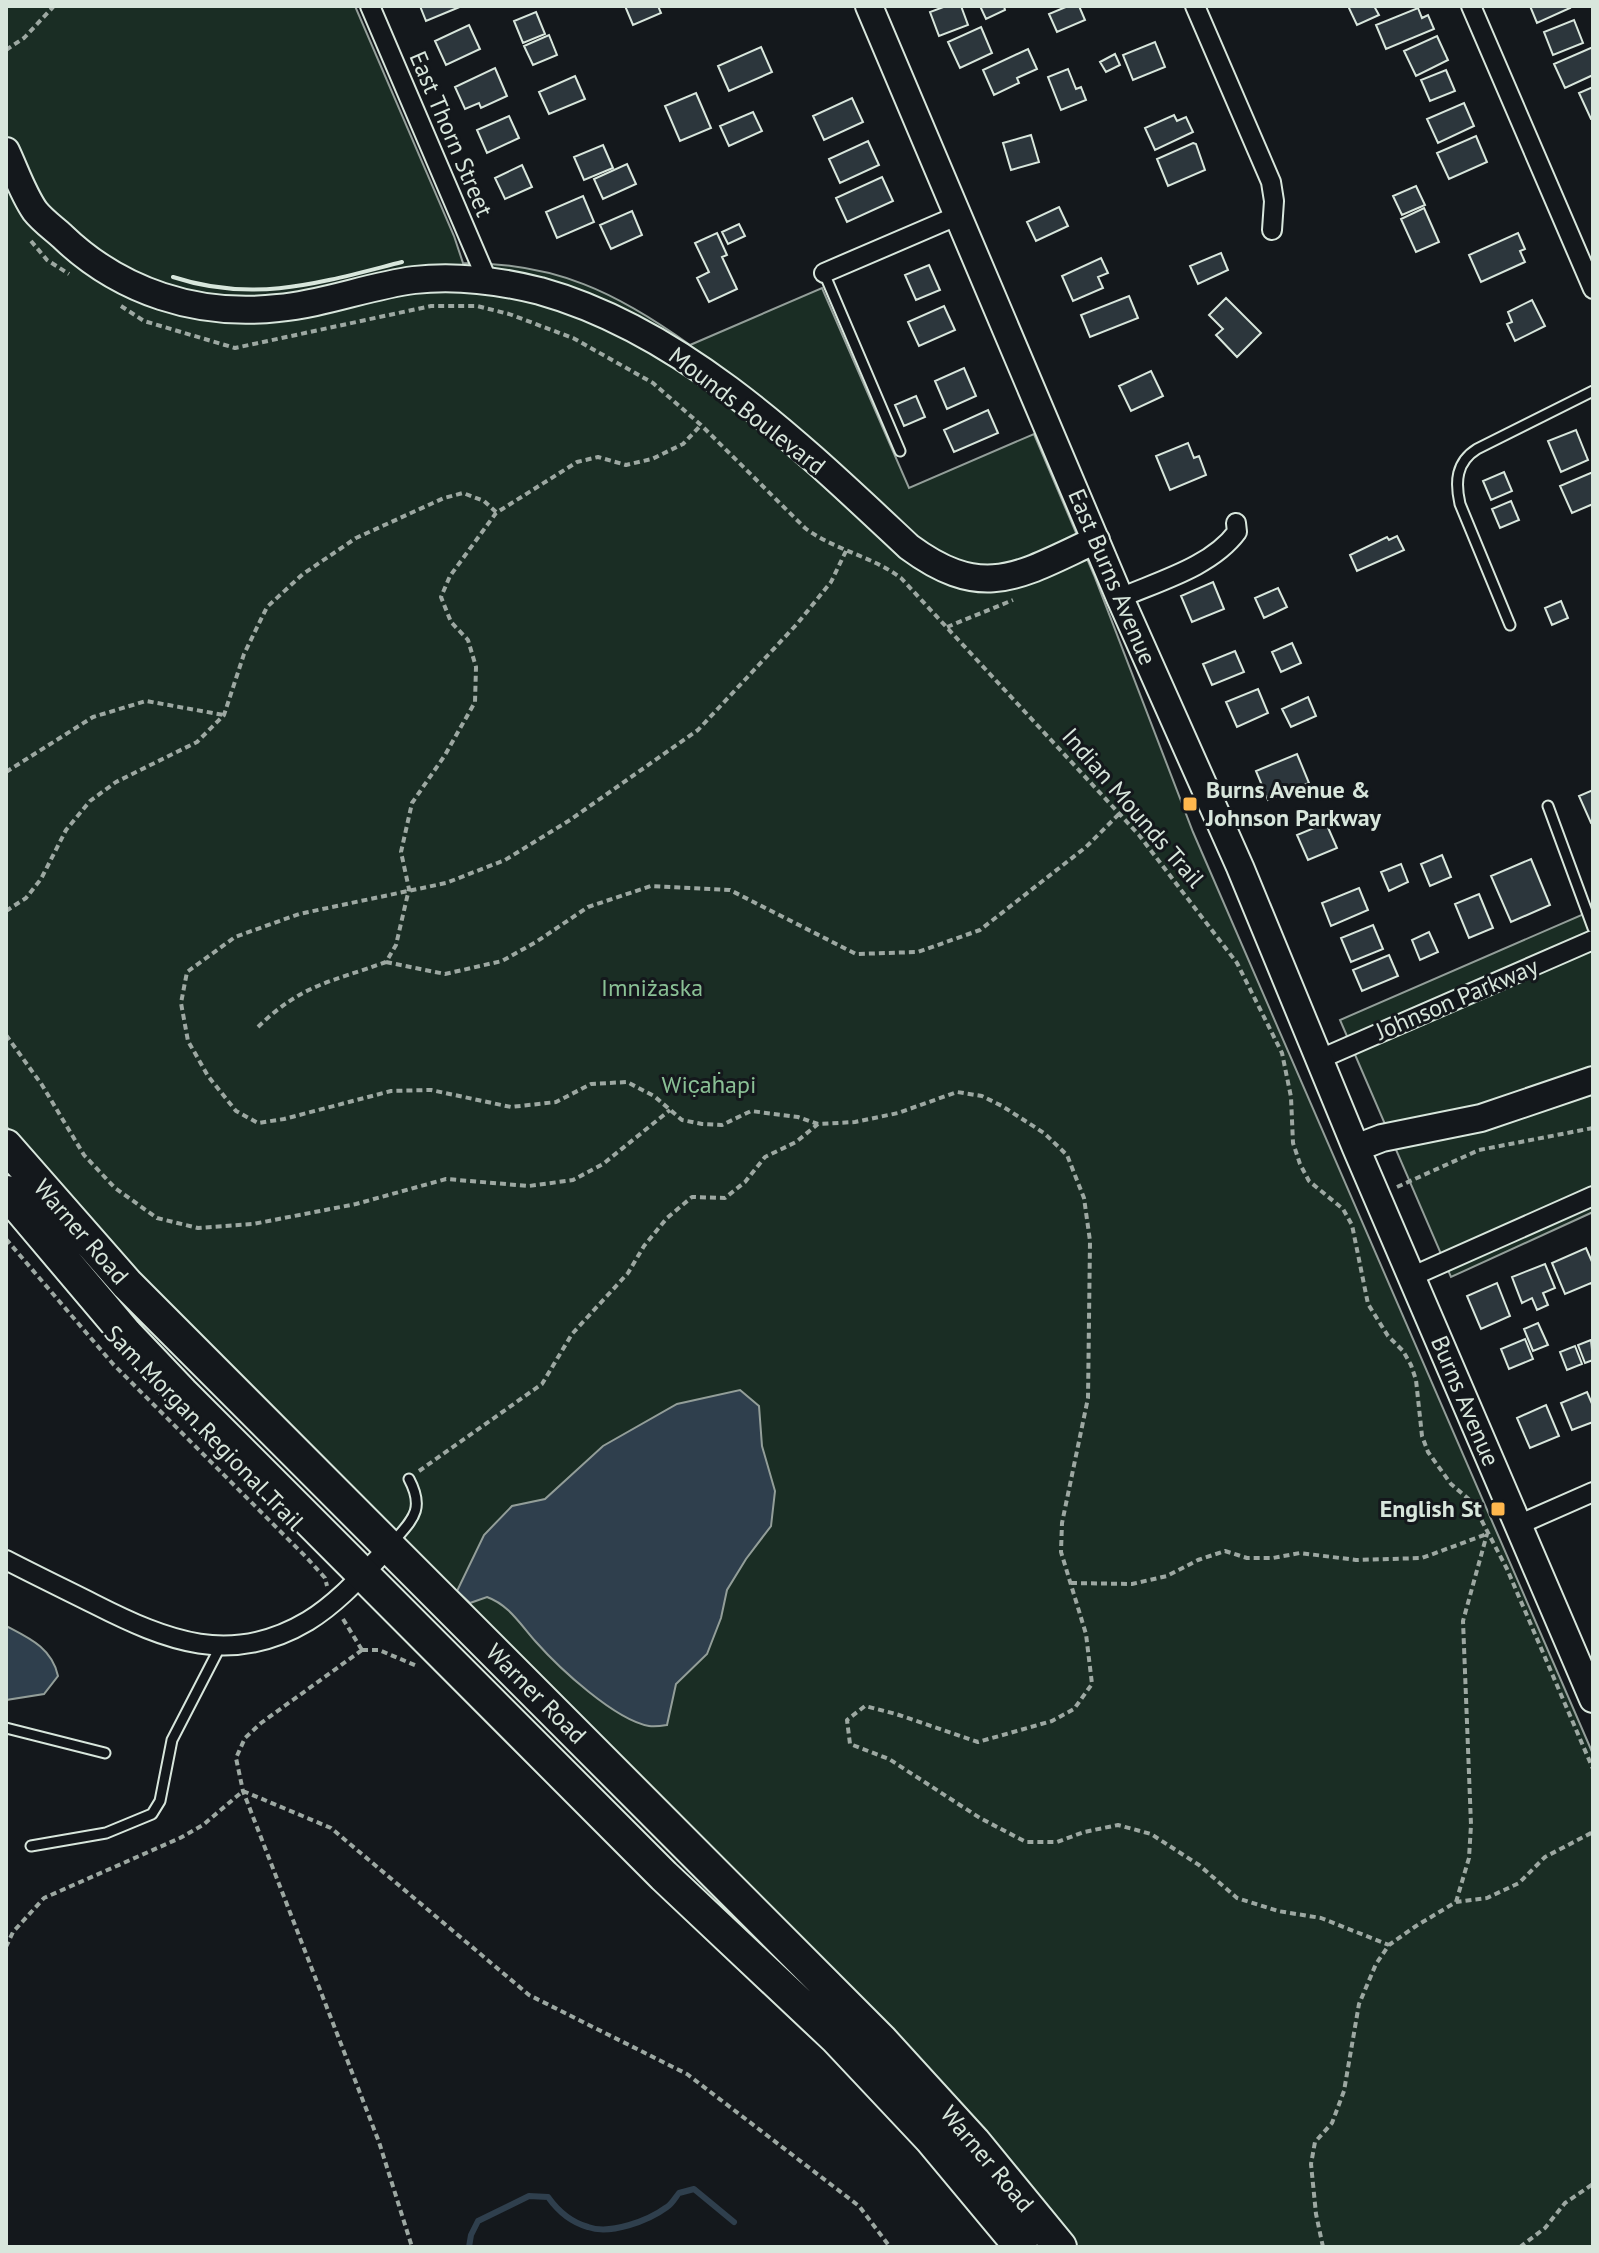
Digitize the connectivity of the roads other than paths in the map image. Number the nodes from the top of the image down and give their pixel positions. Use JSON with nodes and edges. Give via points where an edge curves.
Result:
{"nodes":[{"id":1,"x":370,"y":6,"type":"edge"},
{"id":2,"x":869,"y":6,"type":"edge"},
{"id":3,"x":1195,"y":6,"type":"edge"},
{"id":4,"x":1471,"y":6,"type":"edge"},
{"id":5,"x":6,"y":151,"type":"edge"},
{"id":6,"x":959,"y":215,"type":"junction"},
{"id":7,"x":1272,"y":230,"type":"dead end"},
{"id":8,"x":824,"y":273,"type":"joint"},
{"id":9,"x":488,"y":282,"type":"junction"},
{"id":10,"x":1593,"y":289,"type":"edge"},
{"id":11,"x":1593,"y":391,"type":"edge"},
{"id":12,"x":900,"y":451,"type":"dead end"},
{"id":13,"x":1236,"y":523,"type":"dead end"},
{"id":14,"x":1096,"y":540,"type":"junction"},
{"id":15,"x":1120,"y":598,"type":"junction"},
{"id":16,"x":1510,"y":625,"type":"dead end"},
{"id":17,"x":1548,"y":806,"type":"dead end"},
{"id":18,"x":1593,"y":928,"type":"edge"},
{"id":19,"x":1593,"y":940,"type":"edge"},
{"id":20,"x":1320,"y":1059,"type":"junction"},
{"id":21,"x":1593,"y":1080,"type":"edge"},
{"id":22,"x":6,"y":1146,"type":"edge"},
{"id":23,"x":1356,"y":1148,"type":"junction"},
{"id":24,"x":6,"y":1192,"type":"edge"},
{"id":25,"x":1593,"y":1196,"type":"edge"},
{"id":26,"x":1413,"y":1276,"type":"junction"},
{"id":27,"x":409,"y":1479,"type":"road end"},
{"id":28,"x":1593,"y":1492,"type":"edge"},
{"id":29,"x":1518,"y":1525,"type":"junction"},
{"id":30,"x":389,"y":1547,"type":"junction"},
{"id":31,"x":6,"y":1560,"type":"edge"},
{"id":32,"x":364,"y":1574,"type":"junction"},
{"id":33,"x":220,"y":1647,"type":"junction"},
{"id":34,"x":1593,"y":1699,"type":"edge"},
{"id":35,"x":6,"y":1728,"type":"edge"},
{"id":36,"x":105,"y":1753,"type":"dead end"},
{"id":37,"x":31,"y":1846,"type":"dead end"},
{"id":38,"x":1021,"y":2247,"type":"edge"},
{"id":39,"x":1060,"y":2247,"type":"edge"}],
"edges":[{"from":1,"to":9,"type":"street","name":"East Thorn Street"},
{"from":2,"to":6,"type":"street","name":"East Burns Avenue"},
{"from":3,"to":7,"type":"street","via":[[1271,182]]},
{"from":4,"to":10,"type":"street"},
{"from":5,"to":9,"type":"street","name":"Mounds Boulevard","via":[[35,211],[70,244],[103,271],[173,300],[236,310],[279,308],[412,280]]},
{"from":6,"to":8,"type":"street"},
{"from":6,"to":14,"type":"street","name":"East Burns Avenue"},
{"from":8,"to":12,"type":"lane"},
{"from":9,"to":14,"type":"street","name":"Mounds Boulevard","via":[[579,303],[665,346],[769,422],[909,547],[959,576],[1000,579]]},
{"from":11,"to":16,"type":"lane","via":[[1477,449],[1459,470],[1460,504]]},
{"from":13,"to":15,"type":"street","via":[[1237,532],[1216,553]]},
{"from":14,"to":15,"type":"street","name":"East Burns Avenue"},
{"from":15,"to":20,"type":"street","name":"East Burns Avenue"},
{"from":17,"to":18,"type":"lane"},
{"from":19,"to":20,"type":"street","name":"Johnson Parkway"},
{"from":20,"to":23,"type":"street","name":"East Burns Avenue"},
{"from":21,"to":23,"type":"street","via":[[1481,1118]]},
{"from":22,"to":30,"type":"highway","name":"Warner Road","via":[[127,1284]]},
{"from":23,"to":26,"type":"street","name":"Burns Avenue"},
{"from":24,"to":32,"type":"highway","name":"Warner Road","via":[[126,1334]]},
{"from":25,"to":26,"type":"street"},
{"from":26,"to":29,"type":"street","name":"Burns Avenue"},
{"from":27,"to":30,"type":"lane","via":[[416,1513]]},
{"from":28,"to":29,"type":"street"},
{"from":29,"to":34,"type":"street","name":"Burns Avenue"},
{"from":30,"to":32,"type":"street"},
{"from":30,"to":39,"type":"highway","name":"Warner Road","via":[[881,2040]]},
{"from":31,"to":33,"type":"street","via":[[157,1634]]},
{"from":32,"to":33,"type":"street","via":[[307,1621],[249,1645]]},
{"from":32,"to":38,"type":"highway","name":"Warner Road","via":[[664,1876],[836,2038],[931,2139]]},
{"from":33,"to":37,"type":"lane","via":[[172,1740],[160,1801],[152,1814],[106,1833]]},
{"from":35,"to":36,"type":"lane"}]}
